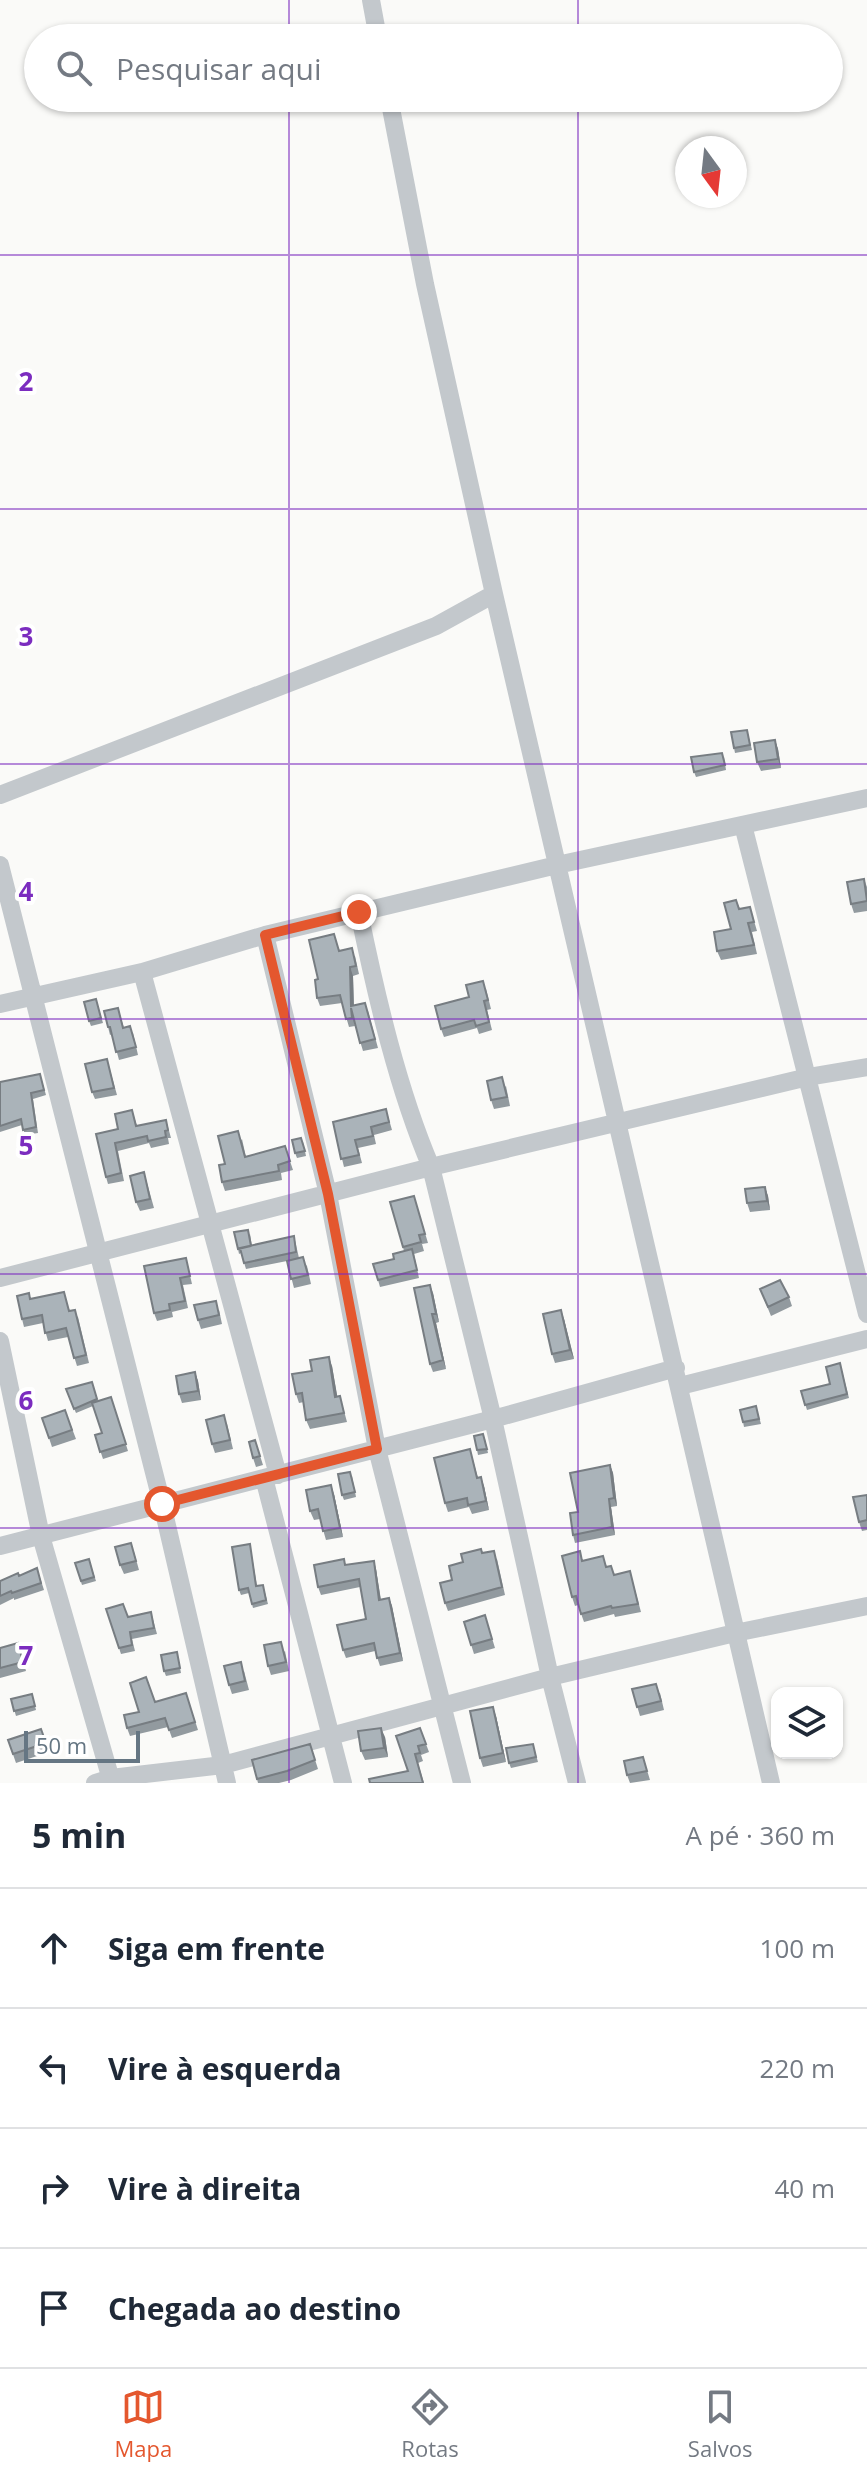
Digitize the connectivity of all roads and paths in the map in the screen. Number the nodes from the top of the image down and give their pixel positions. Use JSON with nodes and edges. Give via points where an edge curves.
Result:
{"nodes":[{"id":1,"x":371,"y":0,"type":"edge"},
{"id":2,"x":375,"y":24,"type":"edge"},
{"id":3,"x":392,"y":112,"type":"edge"},
{"id":4,"x":494,"y":594,"type":"junction"},
{"id":5,"x":0,"y":795,"type":"edge"},
{"id":6,"x":867,"y":798,"type":"edge"},
{"id":7,"x":743,"y":825,"type":"junction"},
{"id":8,"x":0,"y":865,"type":"edge"},
{"id":9,"x":557,"y":865,"type":"junction"},
{"id":10,"x":359,"y":912,"type":"junction"},
{"id":11,"x":265,"y":935,"type":"junction"},
{"id":12,"x":142,"y":972,"type":"junction"},
{"id":13,"x":33,"y":995,"type":"junction"},
{"id":14,"x":0,"y":1004,"type":"edge"},
{"id":15,"x":867,"y":1067,"type":"edge"},
{"id":16,"x":808,"y":1077,"type":"junction"},
{"id":17,"x":616,"y":1124,"type":"junction"},
{"id":18,"x":431,"y":1167,"type":"junction"},
{"id":19,"x":328,"y":1194,"type":"junction"},
{"id":20,"x":210,"y":1226,"type":"junction"},
{"id":21,"x":99,"y":1253,"type":"junction"},
{"id":22,"x":0,"y":1278,"type":"edge"},
{"id":23,"x":867,"y":1314,"type":"edge"},
{"id":24,"x":867,"y":1339,"type":"edge"},
{"id":25,"x":0,"y":1341,"type":"edge"},
{"id":26,"x":678,"y":1377,"type":"junction"},
{"id":27,"x":493,"y":1419,"type":"junction"},
{"id":28,"x":377,"y":1449,"type":"junction"},
{"id":29,"x":271,"y":1476,"type":"junction"},
{"id":30,"x":162,"y":1504,"type":"junction"},
{"id":31,"x":41,"y":1536,"type":"junction"},
{"id":32,"x":0,"y":1546,"type":"edge"},
{"id":33,"x":867,"y":1606,"type":"edge"},
{"id":34,"x":735,"y":1633,"type":"junction"},
{"id":35,"x":550,"y":1677,"type":"junction"},
{"id":36,"x":442,"y":1706,"type":"junction"},
{"id":37,"x":332,"y":1735,"type":"junction"},
{"id":38,"x":225,"y":1774,"type":"edge"},
{"id":39,"x":106,"y":1781,"type":"edge"},
{"id":40,"x":343,"y":1783,"type":"edge"},
{"id":41,"x":462,"y":1783,"type":"edge"},
{"id":42,"x":577,"y":1783,"type":"edge"},
{"id":43,"x":771,"y":1783,"type":"edge"}],
"edges":[{"from":1,"to":2,"type":"street"},
{"from":3,"to":4,"type":"street"},
{"from":4,"to":5,"type":"street","via":[[436,626]]},
{"from":4,"to":9,"type":"street"},
{"from":6,"to":7,"type":"street"},
{"from":7,"to":9,"type":"street"},
{"from":7,"to":16,"type":"street"},
{"from":8,"to":13,"type":"street"},
{"from":9,"to":10,"type":"street"},
{"from":9,"to":17,"type":"street"},
{"from":10,"to":11,"type":"street"},
{"from":10,"to":18,"type":"street","via":[[385,1021]]},
{"from":11,"to":12,"type":"street"},
{"from":11,"to":19,"type":"street"},
{"from":12,"to":13,"type":"street"},
{"from":12,"to":20,"type":"street"},
{"from":13,"to":14,"type":"street"},
{"from":13,"to":21,"type":"street"},
{"from":15,"to":16,"type":"street"},
{"from":16,"to":17,"type":"street"},
{"from":16,"to":23,"type":"street"},
{"from":17,"to":18,"type":"street"},
{"from":17,"to":26,"type":"street"},
{"from":18,"to":19,"type":"street"},
{"from":18,"to":27,"type":"street"},
{"from":19,"to":20,"type":"street"},
{"from":19,"to":28,"type":"street"},
{"from":20,"to":21,"type":"street"},
{"from":20,"to":29,"type":"street"},
{"from":21,"to":22,"type":"street"},
{"from":21,"to":30,"type":"street"},
{"from":24,"to":26,"type":"street"},
{"from":25,"to":31,"type":"street"},
{"from":26,"to":27,"type":"street"},
{"from":26,"to":34,"type":"street"},
{"from":27,"to":28,"type":"street"},
{"from":27,"to":35,"type":"street"},
{"from":28,"to":29,"type":"street"},
{"from":28,"to":36,"type":"street"},
{"from":29,"to":30,"type":"street"},
{"from":29,"to":37,"type":"street"},
{"from":30,"to":31,"type":"street"},
{"from":30,"to":38,"type":"street"},
{"from":31,"to":32,"type":"street"},
{"from":31,"to":39,"type":"street"},
{"from":33,"to":34,"type":"street"},
{"from":34,"to":35,"type":"street"},
{"from":34,"to":43,"type":"street"},
{"from":35,"to":36,"type":"street"},
{"from":35,"to":42,"type":"street"},
{"from":36,"to":37,"type":"street"},
{"from":36,"to":41,"type":"street"},
{"from":37,"to":38,"type":"street"},
{"from":37,"to":40,"type":"street"},
{"from":38,"to":39,"type":"street"}]}
